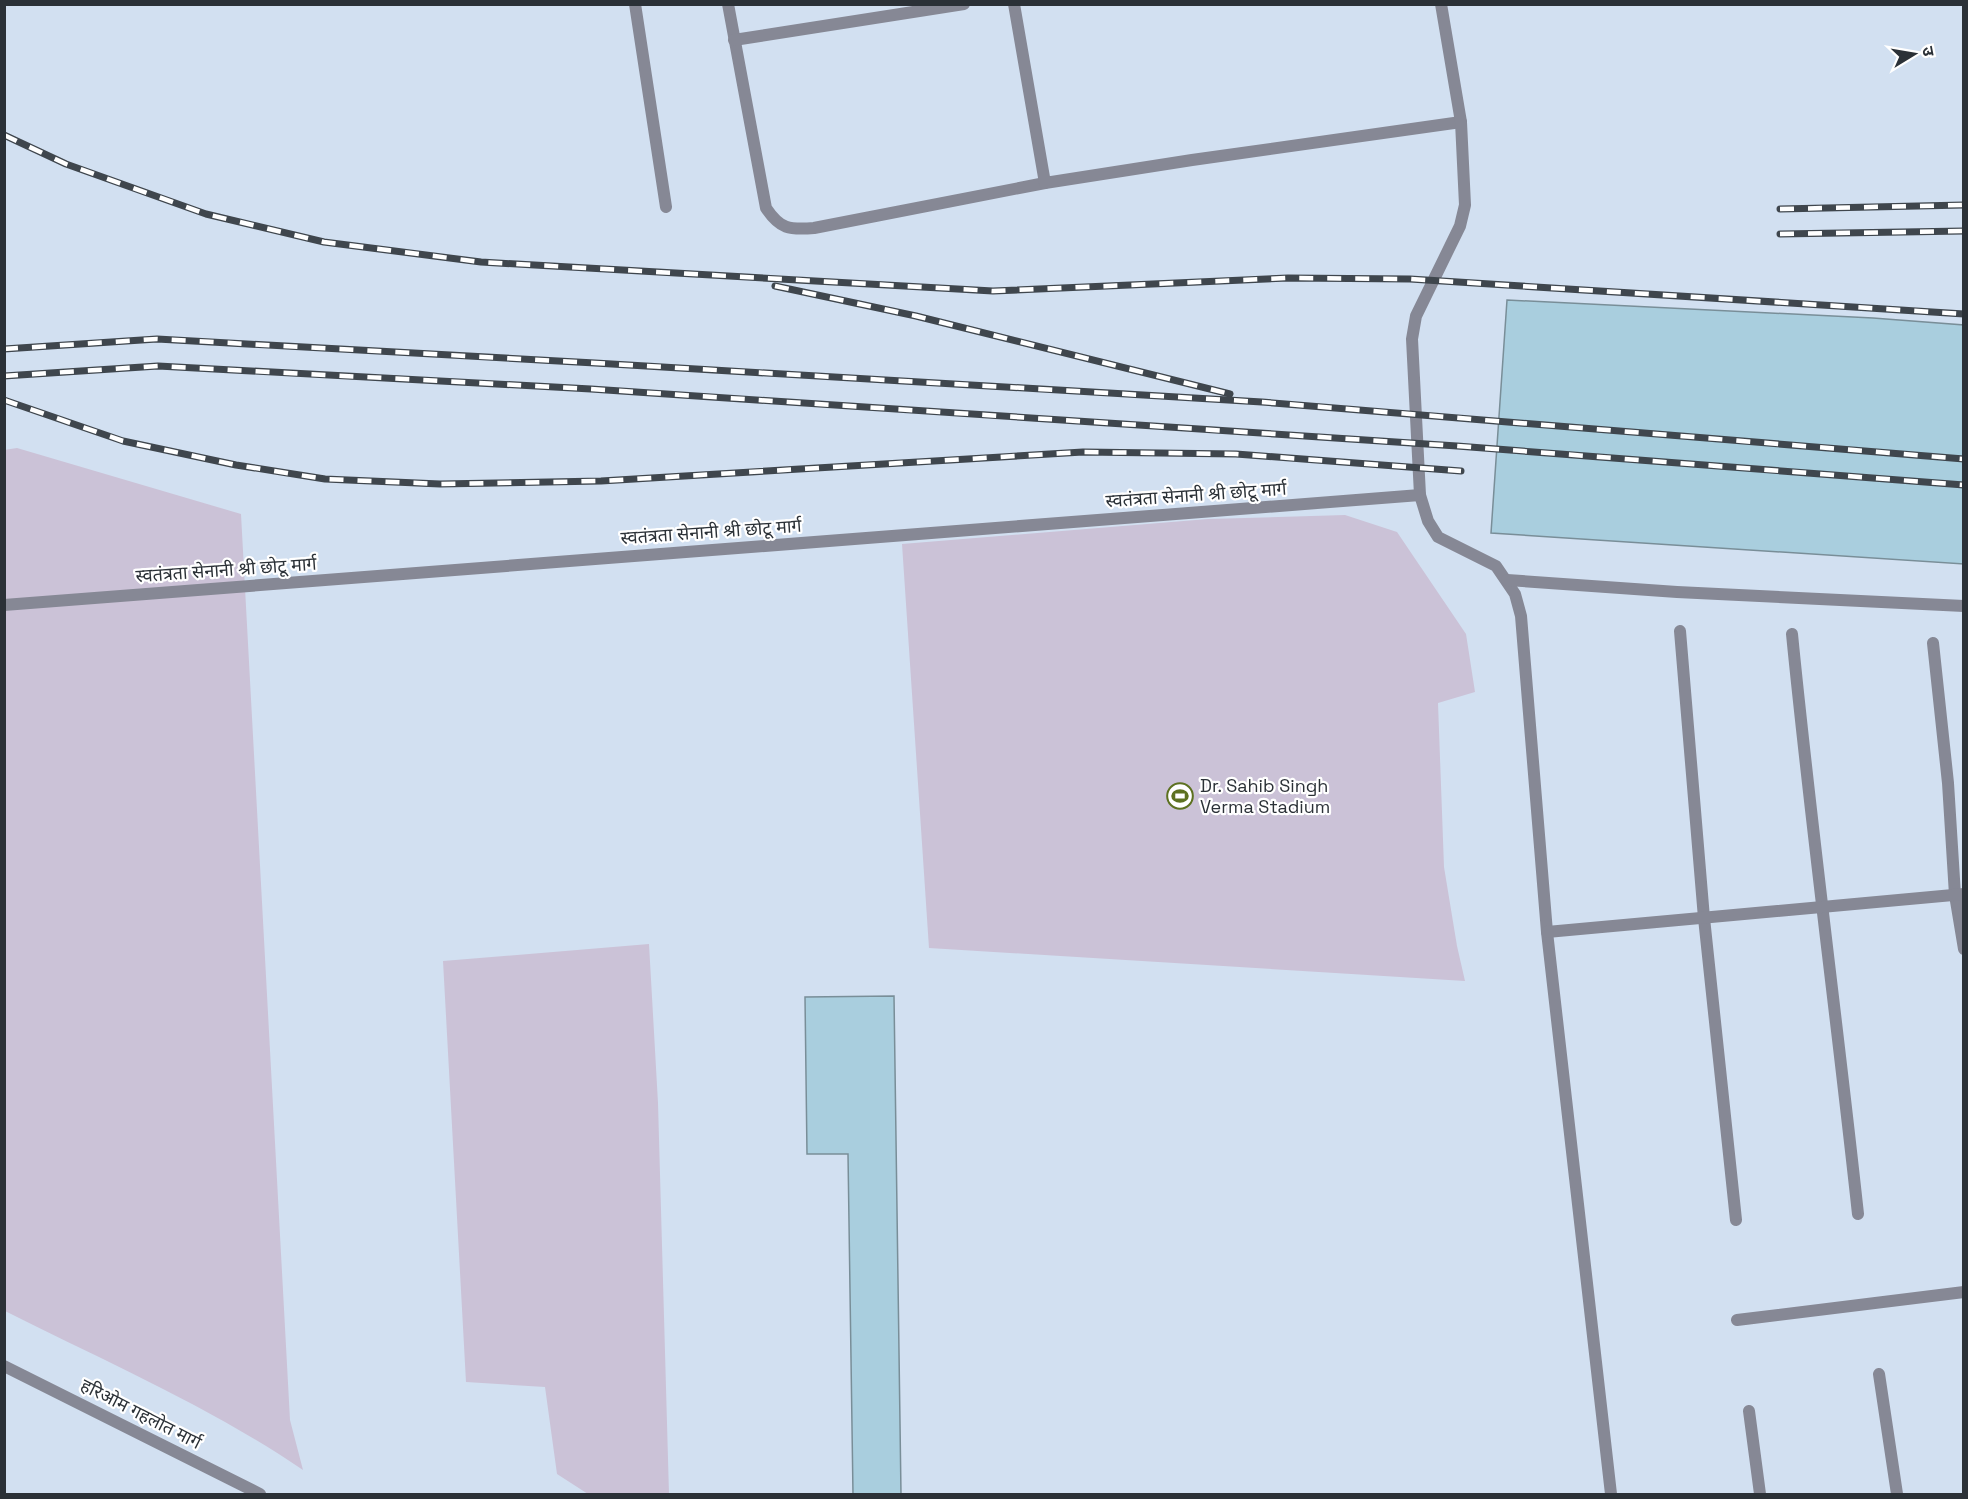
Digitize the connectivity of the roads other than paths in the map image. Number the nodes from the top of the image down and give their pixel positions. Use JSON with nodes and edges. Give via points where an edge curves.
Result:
{"nodes":[{"id":1,"x":635,"y":4,"type":"edge"},
{"id":2,"x":728,"y":4,"type":"edge"},
{"id":3,"x":964,"y":4,"type":"edge"},
{"id":4,"x":1014,"y":4,"type":"edge"},
{"id":5,"x":1441,"y":4,"type":"edge"},
{"id":6,"x":734,"y":40,"type":"junction"},
{"id":7,"x":1461,"y":122,"type":"junction"},
{"id":8,"x":1045,"y":183,"type":"junction"},
{"id":9,"x":666,"y":207,"type":"dead end"},
{"id":10,"x":1420,"y":495,"type":"junction"},
{"id":11,"x":1507,"y":580,"type":"junction"},
{"id":12,"x":4,"y":605,"type":"edge"},
{"id":13,"x":1964,"y":606,"type":"edge"},
{"id":14,"x":1680,"y":632,"type":"dead end"},
{"id":15,"x":1792,"y":634,"type":"dead end"},
{"id":16,"x":1933,"y":643,"type":"dead end"},
{"id":17,"x":1959,"y":895,"type":"edge"},
{"id":18,"x":1822,"y":908,"type":"junction"},
{"id":19,"x":1704,"y":918,"type":"junction"},
{"id":20,"x":1547,"y":932,"type":"junction"},
{"id":21,"x":1964,"y":949,"type":"edge"},
{"id":22,"x":1858,"y":1214,"type":"dead end"},
{"id":23,"x":1736,"y":1220,"type":"dead end"},
{"id":24,"x":1964,"y":1292,"type":"edge"},
{"id":25,"x":1737,"y":1320,"type":"dead end"},
{"id":26,"x":4,"y":1366,"type":"edge"},
{"id":27,"x":1879,"y":1374,"type":"dead end"},
{"id":28,"x":1749,"y":1411,"type":"dead end"},
{"id":29,"x":260,"y":1494,"type":"edge"},
{"id":30,"x":1611,"y":1494,"type":"edge"},
{"id":31,"x":1760,"y":1494,"type":"edge"},
{"id":32,"x":1897,"y":1494,"type":"edge"}],
"edges":[{"from":1,"to":9,"type":"street"},
{"from":2,"to":6,"type":"street"},
{"from":3,"to":6,"type":"street"},
{"from":4,"to":8,"type":"street"},
{"from":5,"to":7,"type":"street"},
{"from":6,"to":8,"type":"street","via":[[766,208],[776,224],[794,229],[814,228]]},
{"from":7,"to":8,"type":"street"},
{"from":7,"to":10,"type":"street","via":[[1465,206],[1460,226],[1416,316],[1412,339]]},
{"from":10,"to":11,"type":"street","via":[[1438,537],[1496,566]]},
{"from":10,"to":12,"type":"street","name":"स्वतंत्रता सेनानी श्री छोटू मार्ग"},
{"from":11,"to":13,"type":"street"},
{"from":11,"to":20,"type":"street","via":[[1521,616]]},
{"from":14,"to":19,"type":"street"},
{"from":15,"to":18,"type":"street"},
{"from":16,"to":17,"type":"street"},
{"from":17,"to":18,"type":"street"},
{"from":17,"to":21,"type":"street"},
{"from":18,"to":19,"type":"street"},
{"from":18,"to":22,"type":"street"},
{"from":19,"to":20,"type":"street"},
{"from":19,"to":23,"type":"street"},
{"from":20,"to":30,"type":"street"},
{"from":24,"to":25,"type":"street"},
{"from":26,"to":29,"type":"street","name":"हरिओम गहलोत मार्ग"},
{"from":27,"to":32,"type":"street"},
{"from":28,"to":31,"type":"street"}]}
